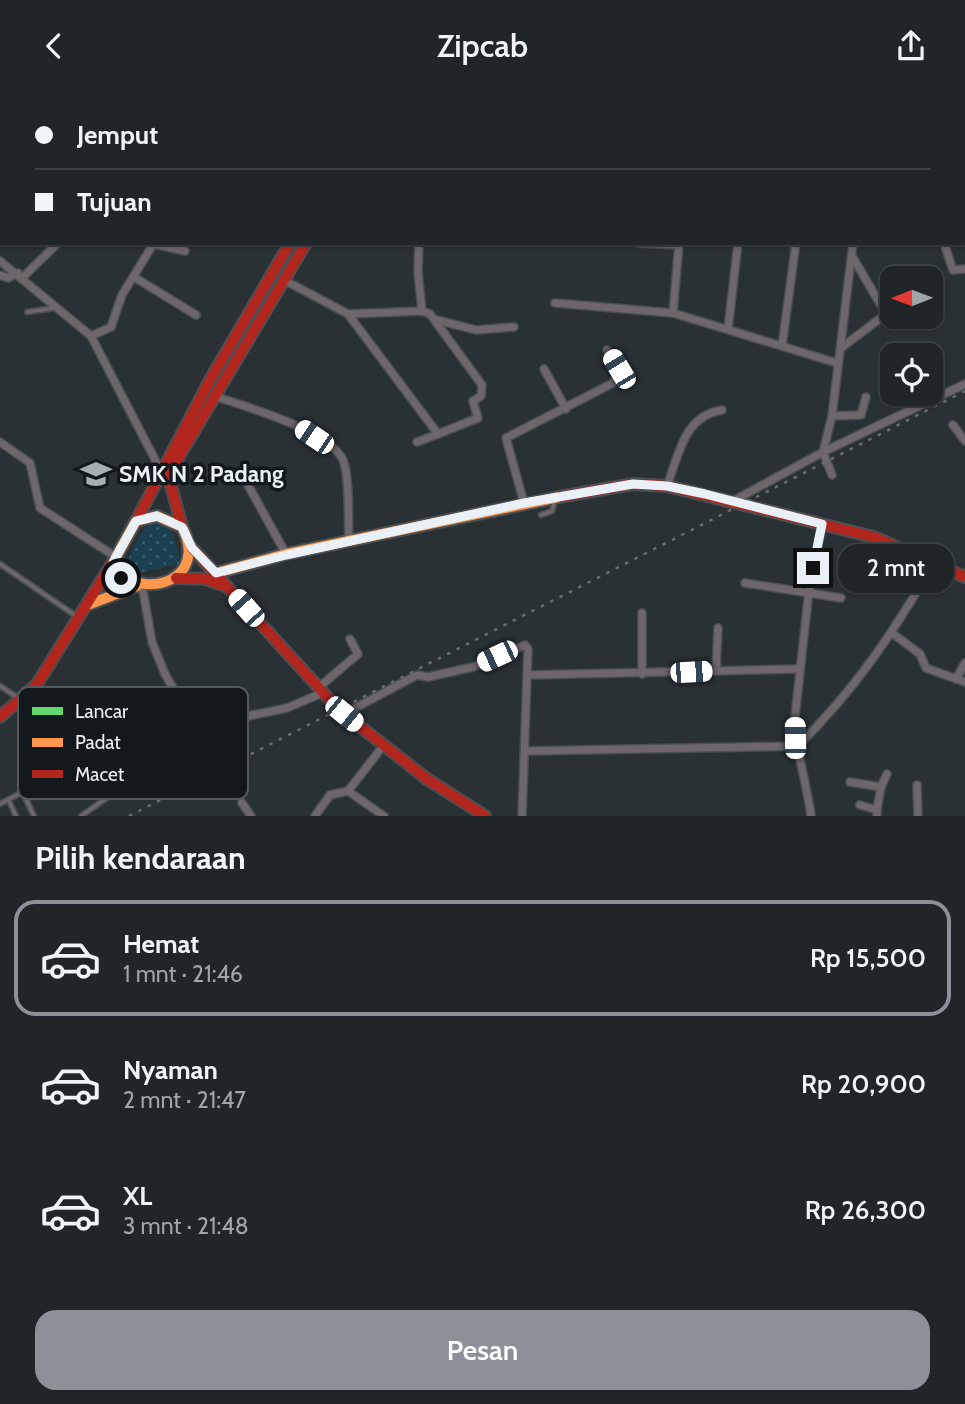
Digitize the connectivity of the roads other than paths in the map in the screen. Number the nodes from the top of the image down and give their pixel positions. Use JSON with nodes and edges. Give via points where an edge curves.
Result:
{"nodes":[{"id":1,"x":56,"y":245,"type":"edge"},
{"id":2,"x":153,"y":245,"type":"edge"},
{"id":3,"x":158,"y":245,"type":"edge"},
{"id":4,"x":289,"y":245,"type":"edge"},
{"id":5,"x":305,"y":245,"type":"edge"},
{"id":6,"x":419,"y":245,"type":"edge"},
{"id":7,"x":679,"y":245,"type":"edge"},
{"id":8,"x":738,"y":245,"type":"edge"},
{"id":9,"x":796,"y":245,"type":"edge"},
{"id":10,"x":853,"y":245,"type":"edge"},
{"id":11,"x":945,"y":245,"type":"edge"},
{"id":12,"x":185,"y":251,"type":"dead end"},
{"id":13,"x":852,"y":256,"type":"junction"},
{"id":14,"x":0,"y":261,"type":"edge"},
{"id":15,"x":965,"y":269,"type":"edge"},
{"id":16,"x":0,"y":275,"type":"edge"},
{"id":17,"x":20,"y":275,"type":"junction"},
{"id":18,"x":134,"y":277,"type":"junction"},
{"id":19,"x":284,"y":281,"type":"junction"},
{"id":20,"x":555,"y":303,"type":"dead end"},
{"id":21,"x":56,"y":307,"type":"junction"},
{"id":22,"x":422,"y":311,"type":"junction"},
{"id":23,"x":27,"y":312,"type":"dead end"},
{"id":24,"x":673,"y":313,"type":"junction"},
{"id":25,"x":348,"y":314,"type":"junction"},
{"id":26,"x":196,"y":315,"type":"dead end"},
{"id":27,"x":436,"y":320,"type":"junction"},
{"id":28,"x":514,"y":327,"type":"dead end"},
{"id":29,"x":728,"y":330,"type":"junction"},
{"id":30,"x":91,"y":336,"type":"junction"},
{"id":31,"x":782,"y":346,"type":"junction"},
{"id":32,"x":841,"y":348,"type":"junction"},
{"id":33,"x":607,"y":350,"type":"dead end"},
{"id":34,"x":837,"y":363,"type":"junction"},
{"id":35,"x":544,"y":369,"type":"dead end"},
{"id":36,"x":965,"y":384,"type":"edge"},
{"id":37,"x":214,"y":396,"type":"junction"},
{"id":38,"x":866,"y":397,"type":"dead end"},
{"id":39,"x":566,"y":408,"type":"junction"},
{"id":40,"x":722,"y":410,"type":"dead end"},
{"id":41,"x":832,"y":416,"type":"junction"},
{"id":42,"x":953,"y":425,"type":"dead end"},
{"id":43,"x":438,"y":434,"type":"junction"},
{"id":44,"x":965,"y":441,"type":"edge"},
{"id":45,"x":0,"y":442,"type":"edge"},
{"id":46,"x":417,"y":442,"type":"dead end"},
{"id":47,"x":823,"y":451,"type":"junction"},
{"id":48,"x":832,"y":475,"type":"dead end"},
{"id":49,"x":165,"y":476,"type":"junction"},
{"id":50,"x":243,"y":476,"type":"dead end"},
{"id":51,"x":667,"y":486,"type":"junction"},
{"id":52,"x":555,"y":497,"type":"junction"},
{"id":53,"x":733,"y":501,"type":"junction"},
{"id":54,"x":524,"y":503,"type":"junction"},
{"id":55,"x":541,"y":515,"type":"dead end"},
{"id":56,"x":136,"y":521,"type":"junction"},
{"id":57,"x":822,"y":524,"type":"junction"},
{"id":58,"x":182,"y":527,"type":"junction"},
{"id":59,"x":349,"y":541,"type":"junction"},
{"id":60,"x":192,"y":548,"type":"junction"},
{"id":61,"x":286,"y":555,"type":"junction"},
{"id":62,"x":114,"y":559,"type":"junction"},
{"id":63,"x":935,"y":562,"type":"junction"},
{"id":64,"x":0,"y":564,"type":"edge"},
{"id":65,"x":216,"y":573,"type":"junction"},
{"id":66,"x":964,"y":574,"type":"edge"},
{"id":67,"x":170,"y":578,"type":"junction"},
{"id":68,"x":745,"y":583,"type":"dead end"},
{"id":69,"x":141,"y":585,"type":"junction"},
{"id":70,"x":227,"y":587,"type":"junction"},
{"id":71,"x":809,"y":592,"type":"junction"},
{"id":72,"x":841,"y":598,"type":"dead end"},
{"id":73,"x":89,"y":605,"type":"junction"},
{"id":74,"x":642,"y":613,"type":"dead end"},
{"id":75,"x":80,"y":619,"type":"junction"},
{"id":76,"x":718,"y":628,"type":"dead end"},
{"id":77,"x":892,"y":633,"type":"junction"},
{"id":78,"x":350,"y":639,"type":"dead end"},
{"id":79,"x":965,"y":663,"type":"edge"},
{"id":80,"x":799,"y":669,"type":"junction"},
{"id":81,"x":716,"y":671,"type":"junction"},
{"id":82,"x":527,"y":674,"type":"junction"},
{"id":83,"x":642,"y":674,"type":"junction"},
{"id":84,"x":956,"y":679,"type":"junction"},
{"id":85,"x":965,"y":682,"type":"edge"},
{"id":86,"x":0,"y":686,"type":"edge"},
{"id":87,"x":33,"y":687,"type":"edge"},
{"id":88,"x":172,"y":687,"type":"edge"},
{"id":89,"x":320,"y":691,"type":"junction"},
{"id":90,"x":18,"y":697,"type":"edge"},
{"id":91,"x":18,"y":703,"type":"edge"},
{"id":92,"x":344,"y":714,"type":"junction"},
{"id":93,"x":248,"y":716,"type":"edge"},
{"id":94,"x":0,"y":717,"type":"edge"},
{"id":95,"x":798,"y":745,"type":"junction"},
{"id":96,"x":383,"y":746,"type":"junction"},
{"id":97,"x":526,"y":751,"type":"junction"},
{"id":98,"x":887,"y":774,"type":"dead end"},
{"id":99,"x":850,"y":782,"type":"dead end"},
{"id":100,"x":917,"y":785,"type":"dead end"},
{"id":101,"x":881,"y":787,"type":"junction"},
{"id":102,"x":348,"y":791,"type":"junction"},
{"id":103,"x":18,"y":796,"type":"edge"},
{"id":104,"x":26,"y":799,"type":"edge"},
{"id":105,"x":105,"y":799,"type":"edge"},
{"id":106,"x":9,"y":801,"type":"junction"},
{"id":107,"x":242,"y":803,"type":"dead end"},
{"id":108,"x":0,"y":804,"type":"edge"},
{"id":109,"x":860,"y":805,"type":"dead end"},
{"id":110,"x":877,"y":813,"type":"edge"},
{"id":111,"x":16,"y":816,"type":"edge"},
{"id":112,"x":34,"y":816,"type":"edge"},
{"id":113,"x":81,"y":816,"type":"edge"},
{"id":114,"x":251,"y":816,"type":"edge"},
{"id":115,"x":315,"y":816,"type":"edge"},
{"id":116,"x":384,"y":816,"type":"edge"},
{"id":117,"x":485,"y":816,"type":"edge"},
{"id":118,"x":522,"y":816,"type":"edge"},
{"id":119,"x":811,"y":816,"type":"edge"},
{"id":120,"x":918,"y":816,"type":"edge"}],
"edges":[{"from":1,"to":17,"type":"street"},
{"from":2,"to":18,"type":"street"},
{"from":3,"to":12,"type":"street"},
{"from":4,"to":49,"type":"street","via":[[211,378]]},
{"from":5,"to":19,"type":"street"},
{"from":6,"to":22,"type":"street"},
{"from":7,"to":24,"type":"street"},
{"from":8,"to":29,"type":"street"},
{"from":9,"to":31,"type":"street"},
{"from":10,"to":13,"type":"street"},
{"from":11,"to":15,"type":"street","via":[[953,270]]},
{"from":13,"to":32,"type":"street"},
{"from":13,"to":32,"type":"street","via":[[886,314]]},
{"from":14,"to":17,"type":"street"},
{"from":16,"to":17,"type":"street"},
{"from":17,"to":21,"type":"street"},
{"from":18,"to":26,"type":"street"},
{"from":18,"to":30,"type":"street","via":[[111,327]]},
{"from":19,"to":25,"type":"street"},
{"from":19,"to":37,"type":"street"},
{"from":20,"to":24,"type":"street"},
{"from":21,"to":23,"type":"lane"},
{"from":21,"to":30,"type":"street"},
{"from":22,"to":25,"type":"street"},
{"from":22,"to":27,"type":"street"},
{"from":24,"to":29,"type":"street"},
{"from":25,"to":43,"type":"street"},
{"from":27,"to":28,"type":"street","via":[[476,330]]},
{"from":27,"to":43,"type":"street","via":[[483,393],[473,401],[478,418]]},
{"from":29,"to":31,"type":"street"},
{"from":30,"to":49,"type":"street"},
{"from":31,"to":34,"type":"street"},
{"from":32,"to":34,"type":"street"},
{"from":33,"to":39,"type":"street","via":[[619,369],[616,380]]},
{"from":34,"to":41,"type":"street"},
{"from":35,"to":39,"type":"street"},
{"from":36,"to":47,"type":"street"},
{"from":37,"to":49,"type":"street"},
{"from":37,"to":59,"type":"street","via":[[292,422],[336,452],[344,466]]},
{"from":38,"to":41,"type":"street","via":[[860,415]]},
{"from":39,"to":54,"type":"street","via":[[506,438]]},
{"from":40,"to":51,"type":"street","via":[[702,414],[696,421]]},
{"from":41,"to":47,"type":"street"},
{"from":42,"to":44,"type":"street"},
{"from":43,"to":46,"type":"street"},
{"from":45,"to":62,"type":"street","via":[[30,463],[40,508]]},
{"from":47,"to":48,"type":"street"},
{"from":47,"to":53,"type":"street"},
{"from":49,"to":56,"type":"street"},
{"from":49,"to":58,"type":"street"},
{"from":50,"to":61,"type":"street"},
{"from":51,"to":52,"type":"street","via":[[633,484]]},
{"from":51,"to":53,"type":"street"},
{"from":52,"to":54,"type":"street"},
{"from":52,"to":55,"type":"lane","via":[[554,509]]},
{"from":53,"to":57,"type":"street"},
{"from":54,"to":59,"type":"street"},
{"from":56,"to":58,"type":"street","via":[[157,516]]},
{"from":56,"to":62,"type":"street"},
{"from":57,"to":63,"type":"street","via":[[874,537]]},
{"from":57,"to":71,"type":"street"},
{"from":58,"to":60,"type":"street"},
{"from":59,"to":61,"type":"street"},
{"from":60,"to":65,"type":"street"},
{"from":60,"to":67,"type":"street","via":[[182,573]]},
{"from":61,"to":65,"type":"street"},
{"from":62,"to":69,"type":"street","via":[[121,578]]},
{"from":62,"to":73,"type":"street"},
{"from":63,"to":66,"type":"street"},
{"from":63,"to":77,"type":"street"},
{"from":64,"to":75,"type":"lane"},
{"from":65,"to":70,"type":"street"},
{"from":67,"to":69,"type":"street"},
{"from":67,"to":70,"type":"street","via":[[205,579]]},
{"from":68,"to":71,"type":"street"},
{"from":69,"to":73,"type":"street"},
{"from":69,"to":88,"type":"street","via":[[152,642]]},
{"from":70,"to":89,"type":"street"},
{"from":71,"to":72,"type":"street"},
{"from":71,"to":80,"type":"street"},
{"from":73,"to":75,"type":"street"},
{"from":74,"to":83,"type":"street"},
{"from":75,"to":87,"type":"street"},
{"from":76,"to":81,"type":"street"},
{"from":77,"to":84,"type":"street","via":[[921,655],[926,668]]},
{"from":77,"to":95,"type":"street","via":[[849,693]]},
{"from":78,"to":89,"type":"street","via":[[358,654]]},
{"from":79,"to":84,"type":"street"},
{"from":80,"to":81,"type":"street"},
{"from":80,"to":95,"type":"street"},
{"from":81,"to":83,"type":"street"},
{"from":82,"to":83,"type":"street"},
{"from":82,"to":92,"type":"street","via":[[528,649],[522,645],[473,667],[428,677],[417,675]]},
{"from":82,"to":97,"type":"street"},
{"from":84,"to":85,"type":"street"},
{"from":86,"to":90,"type":"lane"},
{"from":89,"to":92,"type":"street"},
{"from":89,"to":93,"type":"street","via":[[287,708]]},
{"from":91,"to":94,"type":"street"},
{"from":92,"to":96,"type":"street"},
{"from":95,"to":97,"type":"street"},
{"from":95,"to":119,"type":"street"},
{"from":96,"to":102,"type":"street"},
{"from":96,"to":117,"type":"street"},
{"from":97,"to":118,"type":"street"},
{"from":98,"to":101,"type":"street"},
{"from":99,"to":101,"type":"street"},
{"from":100,"to":120,"type":"street"},
{"from":101,"to":110,"type":"street"},
{"from":102,"to":115,"type":"street","via":[[330,795]]},
{"from":102,"to":116,"type":"street"},
{"from":103,"to":106,"type":"lane"},
{"from":104,"to":112,"type":"lane"},
{"from":105,"to":113,"type":"lane"},
{"from":106,"to":108,"type":"lane"},
{"from":106,"to":111,"type":"lane"},
{"from":107,"to":114,"type":"street"},
{"from":109,"to":110,"type":"street"}]}
